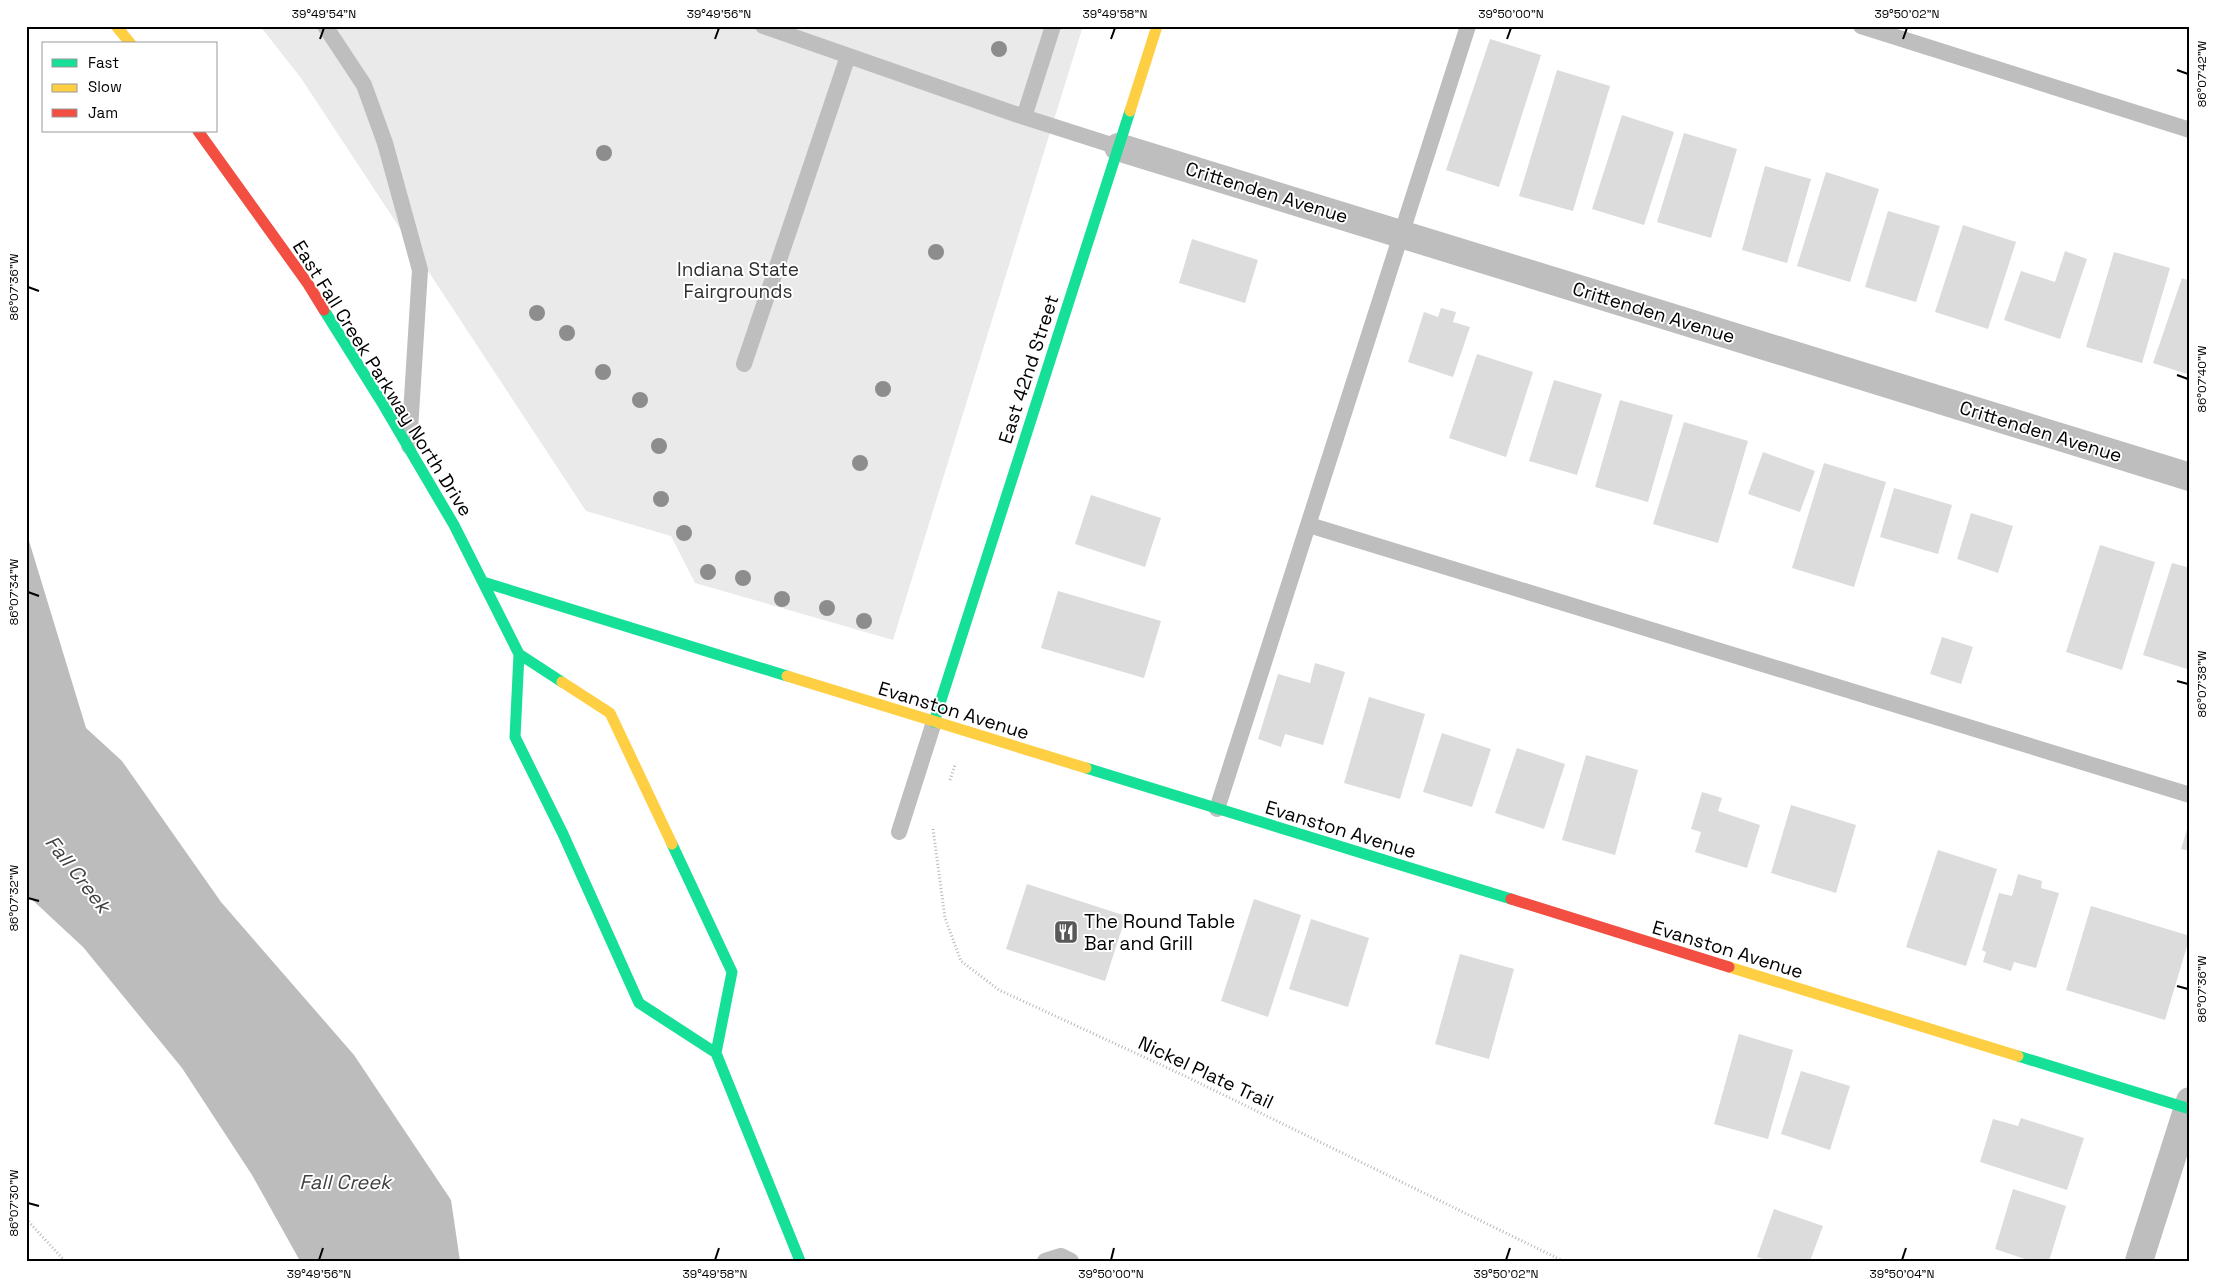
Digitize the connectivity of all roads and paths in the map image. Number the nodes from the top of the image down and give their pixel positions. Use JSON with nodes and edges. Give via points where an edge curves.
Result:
{"nodes":[{"id":1,"x":116,"y":26,"type":"edge"},
{"id":2,"x":325,"y":26,"type":"edge"},
{"id":3,"x":763,"y":26,"type":"edge"},
{"id":4,"x":1053,"y":26,"type":"edge"},
{"id":5,"x":1157,"y":26,"type":"edge"},
{"id":6,"x":1468,"y":26,"type":"edge"},
{"id":7,"x":1861,"y":26,"type":"edge"},
{"id":8,"x":129,"y":42,"type":"edge"},
{"id":9,"x":848,"y":56,"type":"junction"},
{"id":10,"x":1024,"y":117,"type":"junction"},
{"id":11,"x":2190,"y":130,"type":"edge"},
{"id":12,"x":199,"y":132,"type":"edge"},
{"id":13,"x":1118,"y":147,"type":"junction"},
{"id":14,"x":1402,"y":234,"type":"junction"},
{"id":15,"x":744,"y":364,"type":"dead end"},
{"id":16,"x":409,"y":450,"type":"junction"},
{"id":17,"x":2190,"y":477,"type":"edge"},
{"id":18,"x":1309,"y":525,"type":"junction"},
{"id":19,"x":483,"y":582,"type":"junction"},
{"id":20,"x":519,"y":654,"type":"junction"},
{"id":21,"x":934,"y":722,"type":"junction"},
{"id":22,"x":2190,"y":795,"type":"edge"},
{"id":23,"x":1217,"y":809,"type":"junction"},
{"id":24,"x":933,"y":831,"type":"dead end"},
{"id":25,"x":899,"y":832,"type":"dead end"},
{"id":26,"x":716,"y":1053,"type":"junction"},
{"id":27,"x":2189,"y":1106,"type":"edge"},
{"id":28,"x":26,"y":1219,"type":"edge"},
{"id":29,"x":64,"y":1261,"type":"edge"},
{"id":30,"x":800,"y":1261,"type":"edge"},
{"id":31,"x":1045,"y":1261,"type":"edge"},
{"id":32,"x":1071,"y":1261,"type":"edge"},
{"id":33,"x":1563,"y":1261,"type":"edge"},
{"id":34,"x":2139,"y":1261,"type":"edge"}],
"edges":[{"from":1,"to":8,"type":"street"},
{"from":2,"to":16,"type":"lane","via":[[364,85],[385,143],[420,270]]},
{"from":3,"to":9,"type":"lane"},
{"from":4,"to":10,"type":"lane"},
{"from":5,"to":13,"type":"street","name":"East 42nd Street"},
{"from":6,"to":14,"type":"lane"},
{"from":7,"to":11,"type":"lane"},
{"from":9,"to":10,"type":"lane"},
{"from":9,"to":15,"type":"lane"},
{"from":10,"to":13,"type":"lane"},
{"from":12,"to":16,"type":"street","name":"East Fall Creek Parkway North Drive","via":[[308,284]]},
{"from":13,"to":14,"type":"street","name":"Crittenden Avenue"},
{"from":13,"to":21,"type":"street","name":"East 42nd Street"},
{"from":14,"to":17,"type":"street","name":"Crittenden Avenue"},
{"from":14,"to":18,"type":"lane"},
{"from":16,"to":19,"type":"street","name":"East Fall Creek Parkway North Drive","via":[[454,525]]},
{"from":18,"to":22,"type":"lane"},
{"from":18,"to":23,"type":"lane"},
{"from":19,"to":20,"type":"street","name":"East Fall Creek Parkway North Drive"},
{"from":19,"to":21,"type":"street","name":"Evanston Avenue"},
{"from":20,"to":26,"type":"street","name":"East Fall Creek Parkway North Drive","via":[[515,737],[639,1002]]},
{"from":20,"to":26,"type":"street","via":[[610,713],[732,972]]},
{"from":21,"to":23,"type":"street","name":"Evanston Avenue"},
{"from":21,"to":25,"type":"lane"},
{"from":23,"to":27,"type":"street","name":"Evanston Avenue"},
{"from":24,"to":33,"type":"path","name":"Nickel Plate Trail","via":[[945,918],[961,961],[999,990],[1186,1076]]},
{"from":26,"to":30,"type":"street"},
{"from":27,"to":34,"type":"street"},
{"from":28,"to":29,"type":"path"},
{"from":31,"to":32,"type":"lane","via":[[1061,1256]]}]}
